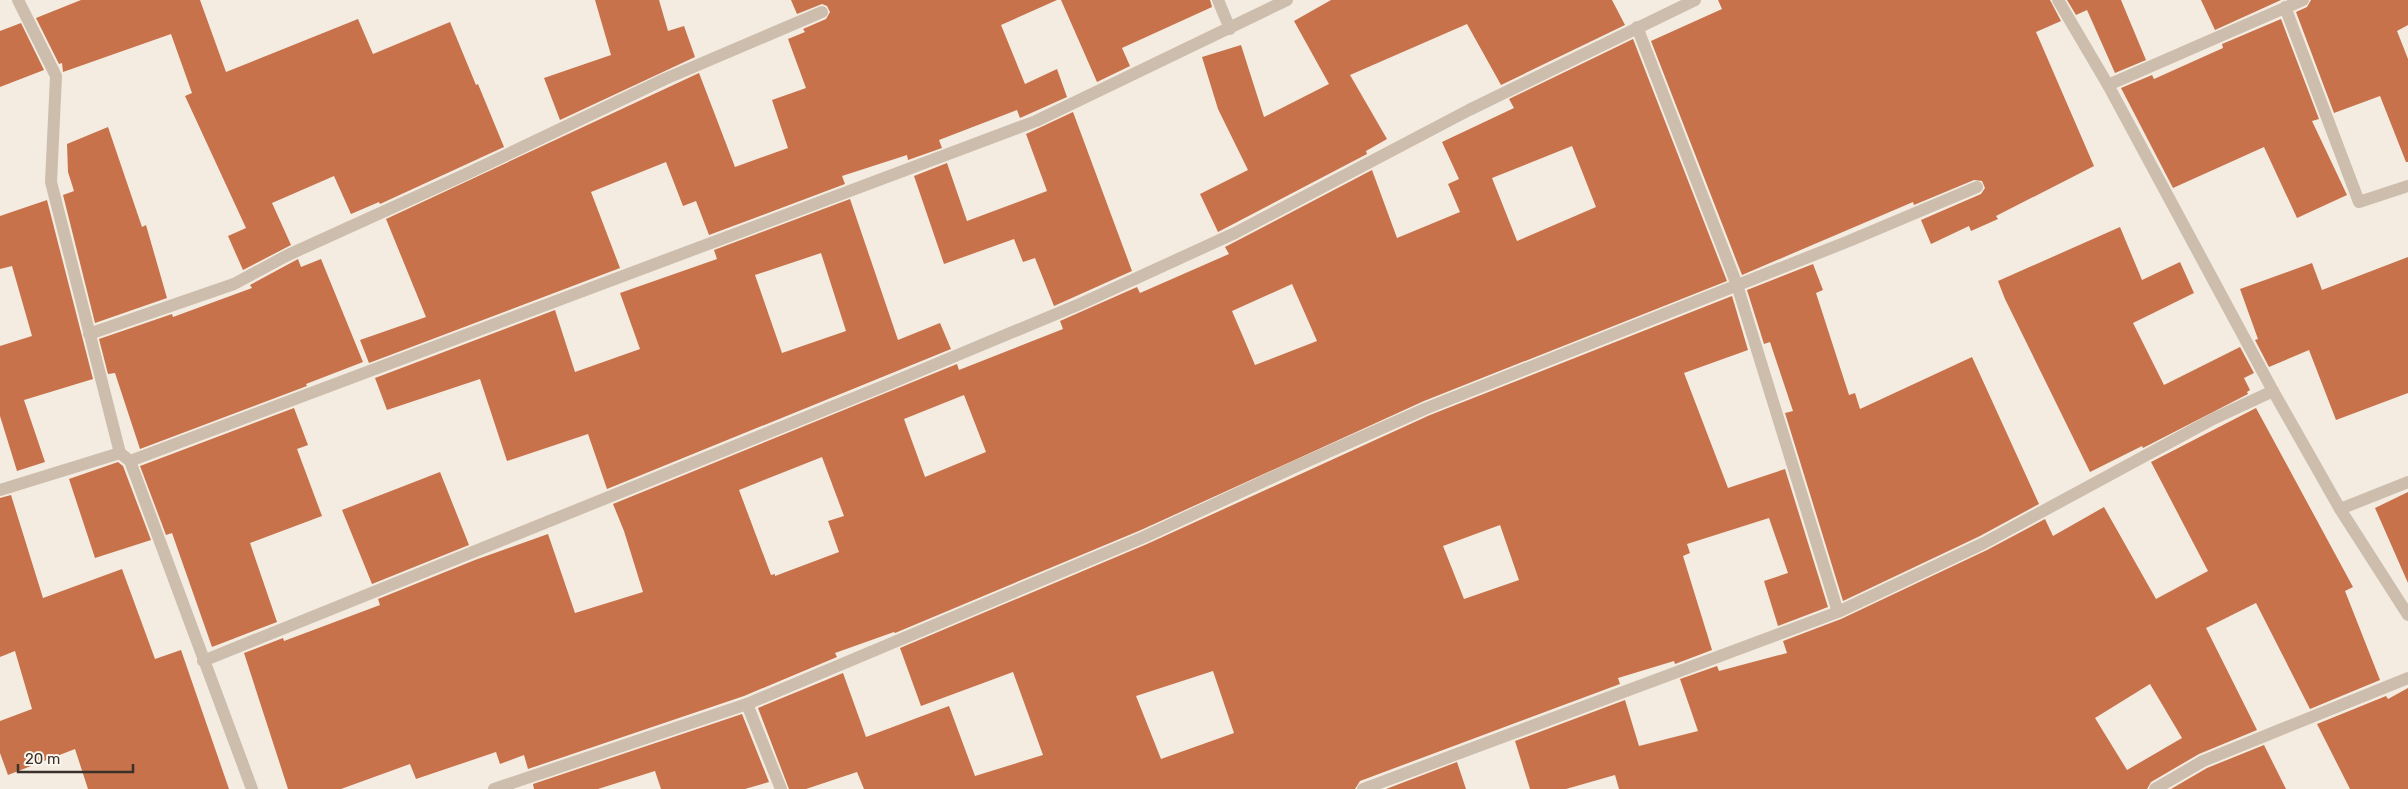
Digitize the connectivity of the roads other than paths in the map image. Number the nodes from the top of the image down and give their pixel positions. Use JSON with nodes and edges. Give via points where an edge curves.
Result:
{"nodes":[{"id":1,"x":18,"y":0,"type":"edge"},
{"id":2,"x":1218,"y":0,"type":"edge"},
{"id":3,"x":1287,"y":0,"type":"edge"},
{"id":4,"x":1695,"y":0,"type":"edge"},
{"id":5,"x":2058,"y":0,"type":"edge"},
{"id":6,"x":2303,"y":0,"type":"edge"},
{"id":7,"x":2285,"y":7,"type":"junction"},
{"id":8,"x":822,"y":12,"type":"dead end"},
{"id":9,"x":1637,"y":27,"type":"junction"},
{"id":10,"x":1230,"y":29,"type":"junction"},
{"id":11,"x":2108,"y":86,"type":"junction"},
{"id":12,"x":2408,"y":186,"type":"edge"},
{"id":13,"x":1976,"y":188,"type":"dead end"},
{"id":14,"x":1737,"y":285,"type":"junction"},
{"id":15,"x":89,"y":334,"type":"junction"},
{"id":16,"x":2273,"y":391,"type":"junction"},
{"id":17,"x":120,"y":453,"type":"junction"},
{"id":18,"x":130,"y":461,"type":"junction"},
{"id":19,"x":2408,"y":482,"type":"edge"},
{"id":20,"x":0,"y":490,"type":"edge"},
{"id":21,"x":2340,"y":509,"type":"junction"},
{"id":22,"x":1838,"y":612,"type":"junction"},
{"id":23,"x":2408,"y":615,"type":"edge"},
{"id":24,"x":203,"y":661,"type":"junction"},
{"id":25,"x":2408,"y":678,"type":"edge"},
{"id":26,"x":747,"y":704,"type":"junction"},
{"id":27,"x":252,"y":789,"type":"edge"},
{"id":28,"x":494,"y":789,"type":"edge"},
{"id":29,"x":781,"y":789,"type":"edge"},
{"id":30,"x":1363,"y":789,"type":"edge"},
{"id":31,"x":2155,"y":789,"type":"edge"}],
"edges":[{"from":1,"to":15,"type":"street","via":[[56,76],[51,182]]},
{"from":2,"to":10,"type":"street"},
{"from":3,"to":10,"type":"street"},
{"from":4,"to":9,"type":"street"},
{"from":5,"to":11,"type":"street"},
{"from":6,"to":7,"type":"street"},
{"from":7,"to":11,"type":"street"},
{"from":7,"to":12,"type":"street","via":[[2358,202]]},
{"from":8,"to":15,"type":"street","via":[[665,80],[288,255],[234,284]]},
{"from":9,"to":14,"type":"street"},
{"from":9,"to":24,"type":"street","via":[[1469,110],[1235,233],[1080,304]]},
{"from":10,"to":18,"type":"street","via":[[1036,121]]},
{"from":11,"to":16,"type":"street"},
{"from":13,"to":14,"type":"street"},
{"from":14,"to":22,"type":"street"},
{"from":14,"to":26,"type":"street","via":[[1428,408],[1144,536]]},
{"from":15,"to":17,"type":"street"},
{"from":16,"to":21,"type":"street"},
{"from":16,"to":22,"type":"street","via":[[2213,419],[1984,543]]},
{"from":17,"to":18,"type":"street"},
{"from":17,"to":20,"type":"street"},
{"from":18,"to":24,"type":"street"},
{"from":19,"to":21,"type":"street"},
{"from":21,"to":23,"type":"street"},
{"from":22,"to":30,"type":"street"},
{"from":24,"to":27,"type":"street"},
{"from":25,"to":31,"type":"street","via":[[2204,762]]},
{"from":26,"to":28,"type":"street"},
{"from":26,"to":29,"type":"street"}]}
